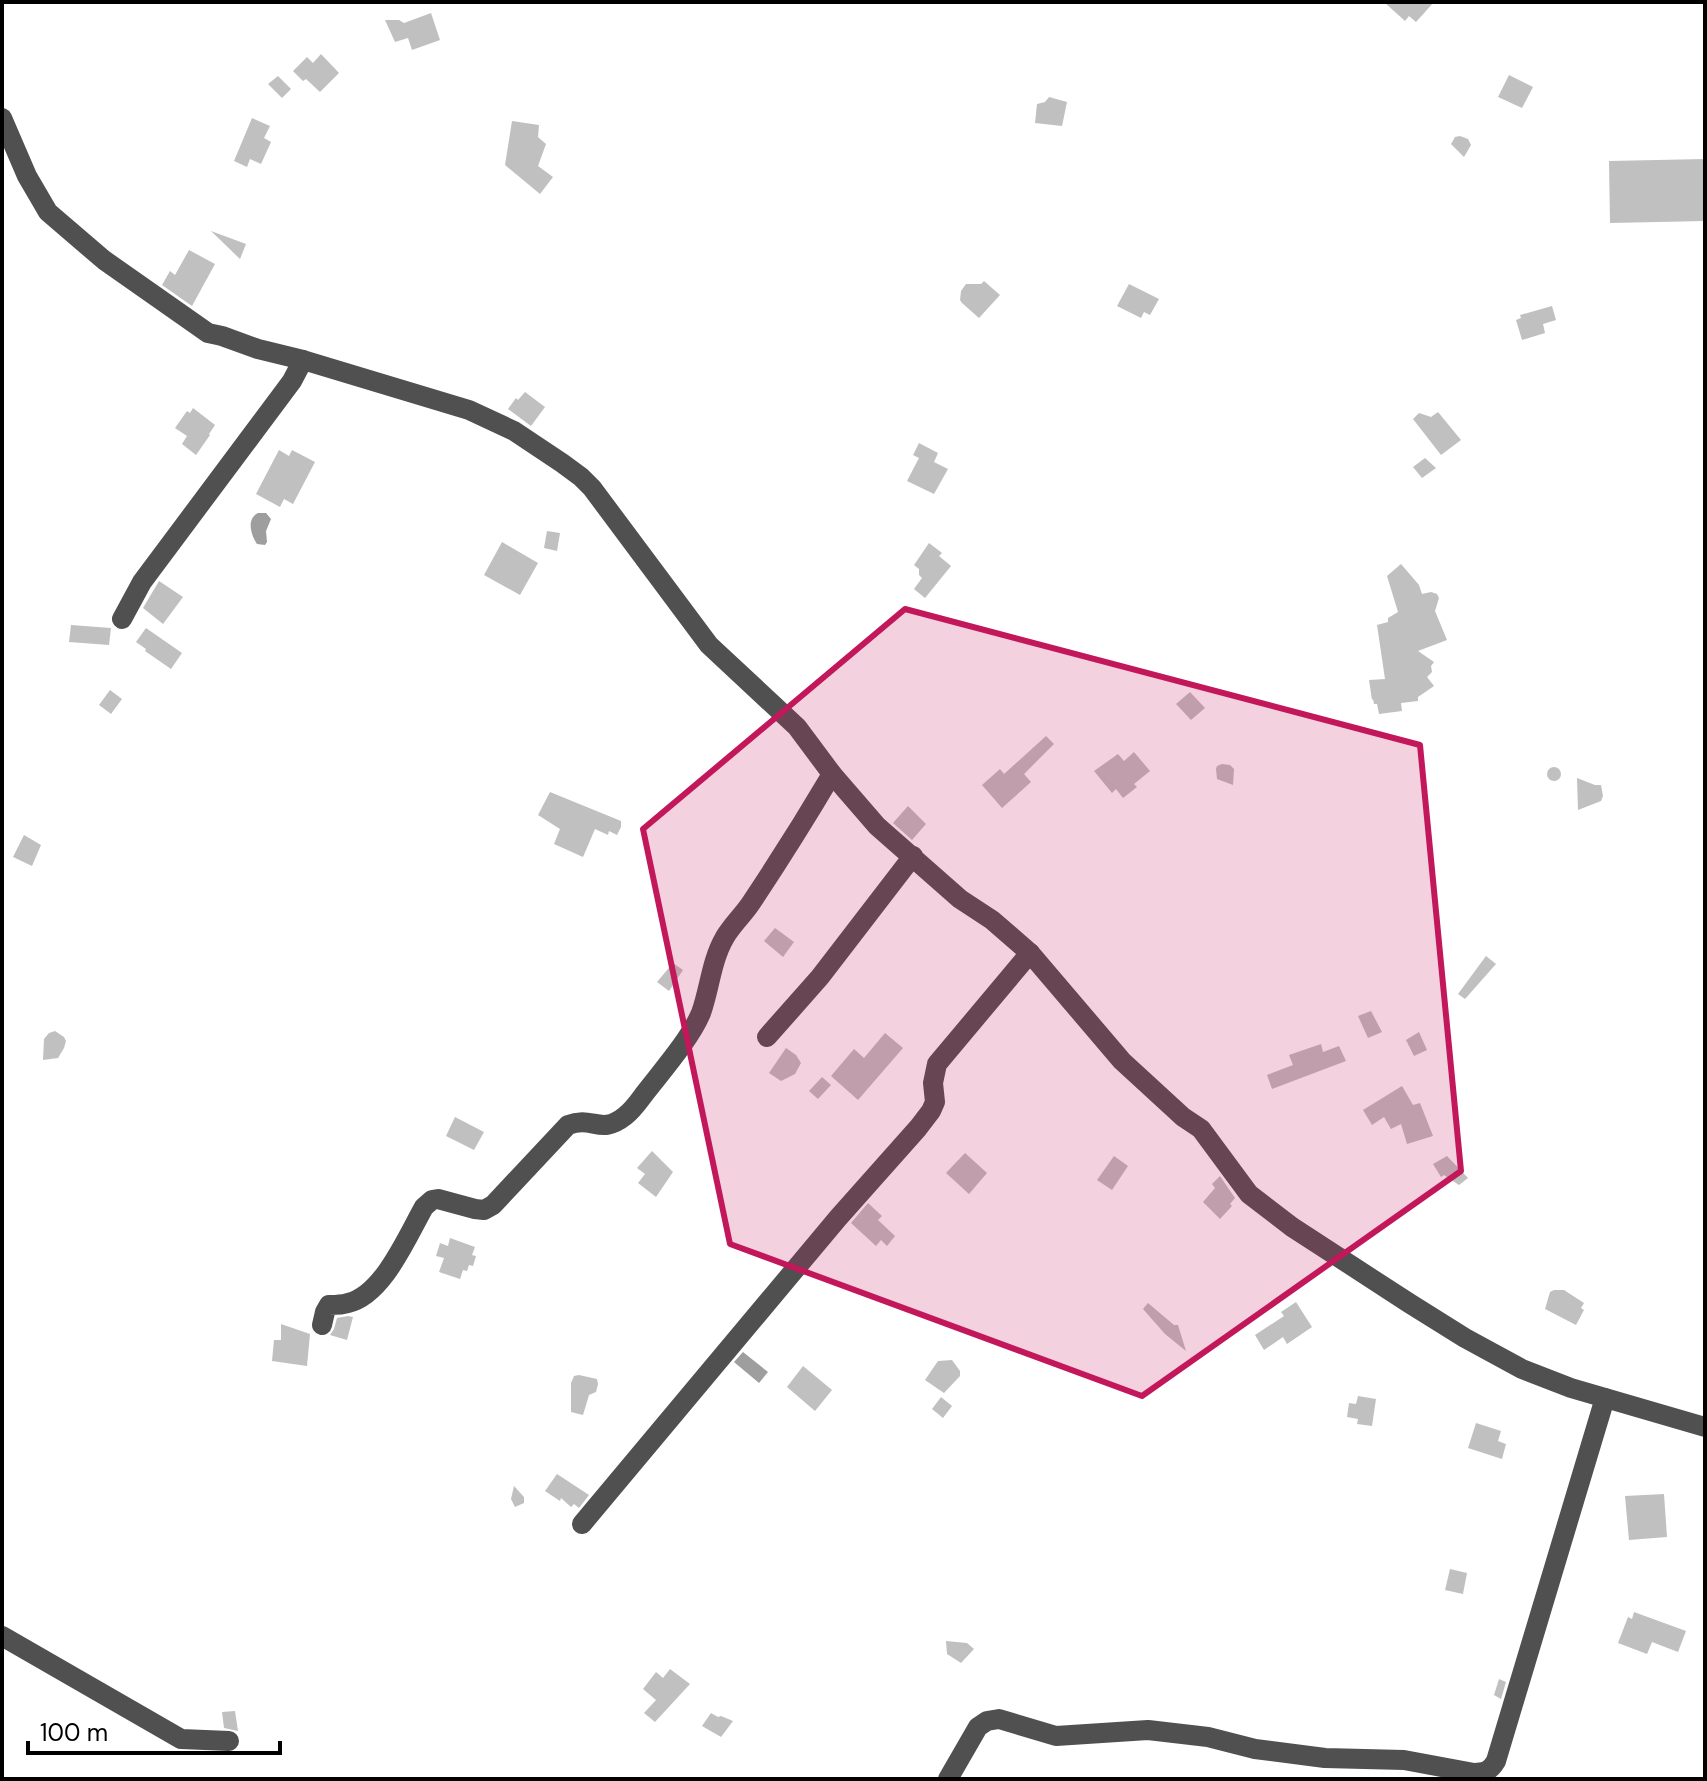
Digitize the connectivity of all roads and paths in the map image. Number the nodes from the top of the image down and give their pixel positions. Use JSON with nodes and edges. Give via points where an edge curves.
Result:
{"nodes":[{"id":1,"x":2,"y":118,"type":"edge"},
{"id":2,"x":303,"y":360,"type":"junction"},
{"id":3,"x":122,"y":619,"type":"dead end"},
{"id":4,"x":832,"y":774,"type":"junction"},
{"id":5,"x":913,"y":856,"type":"junction"},
{"id":6,"x":1030,"y":953,"type":"junction"},
{"id":7,"x":767,"y":1037,"type":"dead end"},
{"id":8,"x":322,"y":1325,"type":"dead end"},
{"id":9,"x":1605,"y":1398,"type":"junction"},
{"id":10,"x":1705,"y":1427,"type":"edge"},
{"id":11,"x":582,"y":1524,"type":"dead end"},
{"id":12,"x":2,"y":1636,"type":"edge"},
{"id":13,"x":229,"y":1741,"type":"dead end"},
{"id":14,"x":948,"y":1779,"type":"edge"}],
"edges":[{"from":1,"to":2,"type":"street","via":[[48,212],[104,260],[208,333]]},
{"from":2,"to":3,"type":"street","via":[[142,582]]},
{"from":2,"to":4,"type":"street","via":[[469,410],[514,431],[581,477],[709,645],[797,727]]},
{"from":4,"to":5,"type":"street","via":[[877,826]]},
{"from":4,"to":8,"type":"street","via":[[724,938],[694,1025],[628,1114],[613,1124],[568,1125],[484,1210],[432,1200],[382,1280],[359,1299],[329,1305]]},
{"from":5,"to":6,"type":"street"},
{"from":5,"to":7,"type":"street"},
{"from":6,"to":9,"type":"street","via":[[1122,1061],[1201,1129],[1249,1194],[1465,1338],[1522,1369]]},
{"from":6,"to":11,"type":"street","via":[[937,1064],[935,1102],[918,1128]]},
{"from":9,"to":10,"type":"street"},
{"from":9,"to":14,"type":"street","via":[[1496,1761],[1485,1773],[1404,1760],[1283,1753],[1148,1730],[1056,1736],[999,1719],[978,1727]]},
{"from":12,"to":13,"type":"street","via":[[181,1739]]}]}
